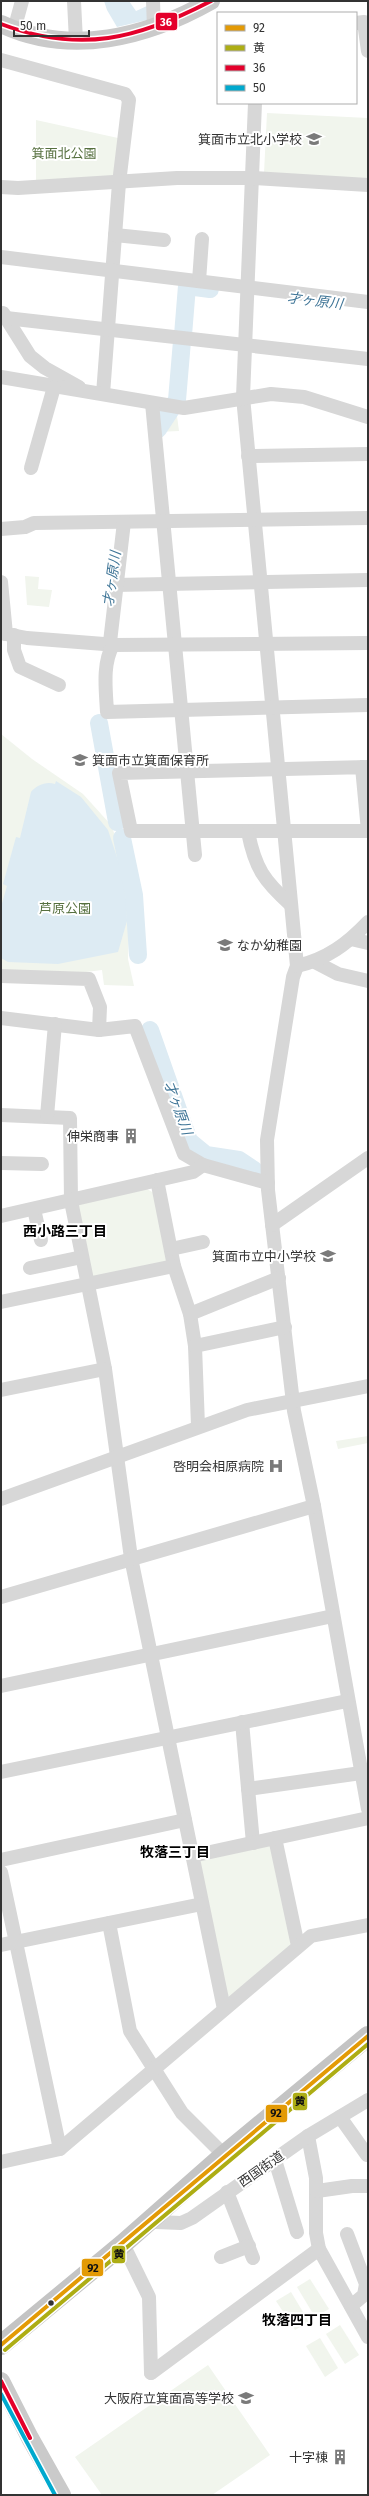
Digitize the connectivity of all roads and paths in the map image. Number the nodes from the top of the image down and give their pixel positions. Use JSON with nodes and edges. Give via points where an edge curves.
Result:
{"nodes":[{"id":1,"x":22,"y":1,"type":"edge"},
{"id":2,"x":74,"y":1,"type":"edge"},
{"id":3,"x":153,"y":1,"type":"edge"},
{"id":4,"x":211,"y":1,"type":"edge"},
{"id":5,"x":357,"y":23,"type":"edge"},
{"id":6,"x":7,"y":27,"type":"edge"},
{"id":7,"x":154,"y":28,"type":"junction"},
{"id":8,"x":76,"y":42,"type":"junction"},
{"id":9,"x":368,"y":52,"type":"edge"},
{"id":10,"x":1,"y":60,"type":"edge"},
{"id":11,"x":255,"y":104,"type":"edge"},
{"id":12,"x":253,"y":178,"type":"junction"},
{"id":13,"x":119,"y":183,"type":"junction"},
{"id":14,"x":368,"y":185,"type":"edge"},
{"id":15,"x":1,"y":187,"type":"edge"},
{"id":16,"x":115,"y":236,"type":"junction"},
{"id":17,"x":163,"y":239,"type":"dead end"},
{"id":18,"x":205,"y":247,"type":"dead end"},
{"id":19,"x":1,"y":257,"type":"edge"},
{"id":20,"x":111,"y":271,"type":"junction"},
{"id":21,"x":199,"y":281,"type":"junction"},
{"id":22,"x":246,"y":288,"type":"junction"},
{"id":23,"x":368,"y":302,"type":"edge"},
{"id":24,"x":4,"y":314,"type":"edge"},
{"id":25,"x":107,"y":329,"type":"junction"},
{"id":26,"x":244,"y":345,"type":"junction"},
{"id":27,"x":368,"y":359,"type":"edge"},
{"id":28,"x":1,"y":377,"type":"edge"},
{"id":29,"x":54,"y":387,"type":"junction"},
{"id":30,"x":86,"y":391,"type":"junction"},
{"id":31,"x":103,"y":394,"type":"junction"},
{"id":32,"x":243,"y":397,"type":"junction"},
{"id":33,"x":152,"y":403,"type":"junction"},
{"id":34,"x":368,"y":417,"type":"edge"},
{"id":35,"x":368,"y":454,"type":"edge"},
{"id":36,"x":248,"y":456,"type":"junction"},
{"id":37,"x":30,"y":468,"type":"dead end"},
{"id":38,"x":368,"y":518,"type":"edge"},
{"id":39,"x":255,"y":519,"type":"junction"},
{"id":40,"x":163,"y":521,"type":"junction"},
{"id":41,"x":124,"y":522,"type":"junction"},
{"id":42,"x":1,"y":529,"type":"edge"},
{"id":43,"x":368,"y":580,"type":"edge"},
{"id":44,"x":261,"y":581,"type":"junction"},
{"id":45,"x":1,"y":582,"type":"edge"},
{"id":46,"x":170,"y":584,"type":"junction"},
{"id":47,"x":115,"y":585,"type":"junction"},
{"id":48,"x":7,"y":634,"type":"edge"},
{"id":49,"x":368,"y":643,"type":"edge"},
{"id":50,"x":268,"y":644,"type":"junction"},
{"id":51,"x":174,"y":646,"type":"junction"},
{"id":52,"x":59,"y":685,"type":"dead end"},
{"id":53,"x":368,"y":705,"type":"edge"},
{"id":54,"x":273,"y":707,"type":"junction"},
{"id":55,"x":181,"y":710,"type":"junction"},
{"id":56,"x":365,"y":767,"type":"edge"},
{"id":57,"x":280,"y":769,"type":"junction"},
{"id":58,"x":186,"y":771,"type":"junction"},
{"id":59,"x":192,"y":832,"type":"junction"},
{"id":60,"x":248,"y":832,"type":"junction"},
{"id":61,"x":285,"y":832,"type":"junction"},
{"id":62,"x":195,"y":855,"type":"dead end"},
{"id":63,"x":292,"y":905,"type":"junction"},
{"id":64,"x":368,"y":922,"type":"edge"},
{"id":65,"x":351,"y":939,"type":"junction"},
{"id":66,"x":368,"y":943,"type":"edge"},
{"id":67,"x":315,"y":962,"type":"junction"},
{"id":68,"x":297,"y":966,"type":"junction"},
{"id":69,"x":1,"y":976,"type":"edge"},
{"id":70,"x":368,"y":981,"type":"edge"},
{"id":71,"x":1,"y":1018,"type":"edge"},
{"id":72,"x":55,"y":1024,"type":"junction"},
{"id":73,"x":99,"y":1030,"type":"junction"},
{"id":74,"x":1,"y":1115,"type":"edge"},
{"id":75,"x":47,"y":1116,"type":"junction"},
{"id":76,"x":368,"y":1158,"type":"edge"},
{"id":77,"x":1,"y":1162,"type":"edge"},
{"id":78,"x":42,"y":1164,"type":"dead end"},
{"id":79,"x":203,"y":1164,"type":"junction"},
{"id":80,"x":157,"y":1180,"type":"junction"},
{"id":81,"x":268,"y":1183,"type":"junction"},
{"id":82,"x":71,"y":1201,"type":"junction"},
{"id":83,"x":34,"y":1208,"type":"junction"},
{"id":84,"x":1,"y":1216,"type":"edge"},
{"id":85,"x":272,"y":1225,"type":"junction"},
{"id":86,"x":41,"y":1240,"type":"dead end"},
{"id":87,"x":203,"y":1242,"type":"dead end"},
{"id":88,"x":171,"y":1249,"type":"junction"},
{"id":89,"x":82,"y":1257,"type":"junction"},
{"id":90,"x":174,"y":1266,"type":"junction"},
{"id":91,"x":30,"y":1268,"type":"dead end"},
{"id":92,"x":279,"y":1278,"type":"junction"},
{"id":93,"x":87,"y":1285,"type":"junction"},
{"id":94,"x":1,"y":1302,"type":"edge"},
{"id":95,"x":190,"y":1314,"type":"junction"},
{"id":96,"x":285,"y":1327,"type":"junction"},
{"id":97,"x":195,"y":1346,"type":"junction"},
{"id":98,"x":105,"y":1369,"type":"junction"},
{"id":99,"x":368,"y":1386,"type":"edge"},
{"id":100,"x":1,"y":1390,"type":"edge"},
{"id":101,"x":293,"y":1399,"type":"junction"},
{"id":102,"x":198,"y":1426,"type":"junction"},
{"id":103,"x":117,"y":1456,"type":"junction"},
{"id":104,"x":1,"y":1498,"type":"edge"},
{"id":105,"x":314,"y":1506,"type":"junction"},
{"id":106,"x":132,"y":1558,"type":"junction"},
{"id":107,"x":1,"y":1597,"type":"edge"},
{"id":108,"x":333,"y":1616,"type":"junction"},
{"id":109,"x":151,"y":1656,"type":"junction"},
{"id":110,"x":1,"y":1686,"type":"edge"},
{"id":111,"x":348,"y":1701,"type":"junction"},
{"id":112,"x":242,"y":1722,"type":"junction"},
{"id":113,"x":169,"y":1738,"type":"junction"},
{"id":114,"x":1,"y":1772,"type":"edge"},
{"id":115,"x":361,"y":1773,"type":"junction"},
{"id":116,"x":248,"y":1789,"type":"junction"},
{"id":117,"x":368,"y":1809,"type":"edge"},
{"id":118,"x":368,"y":1818,"type":"edge"},
{"id":119,"x":185,"y":1820,"type":"junction"},
{"id":120,"x":275,"y":1838,"type":"junction"},
{"id":121,"x":253,"y":1843,"type":"junction"},
{"id":122,"x":192,"y":1856,"type":"junction"},
{"id":123,"x":1,"y":1860,"type":"edge"},
{"id":124,"x":1,"y":1872,"type":"edge"},
{"id":125,"x":202,"y":1904,"type":"junction"},
{"id":126,"x":109,"y":1924,"type":"junction"},
{"id":127,"x":368,"y":1925,"type":"edge"},
{"id":128,"x":16,"y":1941,"type":"junction"},
{"id":129,"x":1,"y":1945,"type":"edge"},
{"id":130,"x":298,"y":1946,"type":"junction"},
{"id":131,"x":224,"y":2009,"type":"junction"},
{"id":132,"x":368,"y":2036,"type":"edge"},
{"id":133,"x":154,"y":2070,"type":"junction"},
{"id":134,"x":368,"y":2100,"type":"edge"},
{"id":135,"x":340,"y":2117,"type":"junction"},
{"id":136,"x":308,"y":2136,"type":"junction"},
{"id":137,"x":60,"y":2149,"type":"junction"},
{"id":138,"x":224,"y":2155,"type":"junction"},
{"id":139,"x":367,"y":2155,"type":"dead end"},
{"id":140,"x":275,"y":2160,"type":"junction"},
{"id":141,"x":1,"y":2162,"type":"edge"},
{"id":142,"x":368,"y":2186,"type":"edge"},
{"id":143,"x":317,"y":2191,"type":"junction"},
{"id":144,"x":228,"y":2192,"type":"junction"},
{"id":145,"x":152,"y":2218,"type":"junction"},
{"id":146,"x":297,"y":2232,"type":"dead end"},
{"id":147,"x":347,"y":2234,"type":"dead end"},
{"id":148,"x":123,"y":2244,"type":"junction"},
{"id":149,"x":319,"y":2249,"type":"junction"},
{"id":150,"x":221,"y":2257,"type":"dead end"},
{"id":151,"x":366,"y":2291,"type":"edge"},
{"id":152,"x":351,"y":2306,"type":"junction"},
{"id":153,"x":368,"y":2337,"type":"edge"},
{"id":154,"x":1,"y":2345,"type":"edge"},
{"id":155,"x":1,"y":2382,"type":"edge"},
{"id":156,"x":62,"y":2495,"type":"edge"}],
"edges":[{"from":1,"to":6,"type":"street"},
{"from":2,"to":8,"type":"street"},
{"from":3,"to":7,"type":"street"},
{"from":4,"to":7,"type":"main road"},
{"from":5,"to":9,"type":"street","via":[[364,22]]},
{"from":6,"to":8,"type":"main road","via":[[42,39]]},
{"from":7,"to":8,"type":"main road"},
{"from":10,"to":13,"type":"street","via":[[125,94],[129,100]]},
{"from":11,"to":12,"type":"street"},
{"from":12,"to":13,"type":"street","via":[[177,178]]},
{"from":12,"to":14,"type":"street"},
{"from":12,"to":22,"type":"street"},
{"from":13,"to":15,"type":"street"},
{"from":13,"to":16,"type":"street"},
{"from":16,"to":17,"type":"street"},
{"from":16,"to":20,"type":"street"},
{"from":18,"to":21,"type":"street"},
{"from":19,"to":20,"type":"street"},
{"from":20,"to":21,"type":"street"},
{"from":20,"to":25,"type":"street"},
{"from":21,"to":22,"type":"street"},
{"from":22,"to":23,"type":"street"},
{"from":22,"to":26,"type":"street"},
{"from":24,"to":25,"type":"street"},
{"from":24,"to":30,"type":"street","via":[[30,356],[45,368]]},
{"from":25,"to":26,"type":"street"},
{"from":25,"to":31,"type":"street"},
{"from":26,"to":27,"type":"street"},
{"from":26,"to":32,"type":"street"},
{"from":28,"to":29,"type":"street"},
{"from":29,"to":30,"type":"street"},
{"from":29,"to":37,"type":"street"},
{"from":30,"to":31,"type":"street"},
{"from":31,"to":33,"type":"street"},
{"from":32,"to":33,"type":"street","via":[[184,408]]},
{"from":32,"to":34,"type":"street","via":[[271,394],[304,397]]},
{"from":32,"to":36,"type":"street"},
{"from":33,"to":40,"type":"street"},
{"from":35,"to":36,"type":"street"},
{"from":36,"to":39,"type":"street"},
{"from":38,"to":39,"type":"street"},
{"from":39,"to":40,"type":"street"},
{"from":39,"to":44,"type":"street"},
{"from":40,"to":41,"type":"street"},
{"from":40,"to":46,"type":"street"},
{"from":41,"to":42,"type":"street","via":[[34,522],[25,527]]},
{"from":41,"to":47,"type":"street"},
{"from":43,"to":44,"type":"street"},
{"from":44,"to":46,"type":"street"},
{"from":44,"to":50,"type":"street"},
{"from":45,"to":48,"type":"street"},
{"from":46,"to":47,"type":"street"},
{"from":46,"to":51,"type":"street"},
{"from":47,"to":48,"type":"street","via":[[107,643]]},
{"from":48,"to":52,"type":"street","via":[[20,666]]},
{"from":49,"to":50,"type":"street"},
{"from":50,"to":51,"type":"street"},
{"from":50,"to":54,"type":"street"},
{"from":51,"to":55,"type":"street"},
{"from":51,"to":55,"type":"street","via":[[113,645],[109,652],[106,678],[107,712]]},
{"from":53,"to":54,"type":"street"},
{"from":54,"to":55,"type":"street"},
{"from":54,"to":57,"type":"street"},
{"from":55,"to":58,"type":"street"},
{"from":56,"to":57,"type":"street"},
{"from":56,"to":61,"type":"street","via":[[368,831]]},
{"from":57,"to":58,"type":"street"},
{"from":57,"to":61,"type":"street"},
{"from":58,"to":59,"type":"street"},
{"from":58,"to":59,"type":"street","via":[[119,773],[131,832]]},
{"from":59,"to":60,"type":"street"},
{"from":59,"to":62,"type":"street"},
{"from":60,"to":61,"type":"street"},
{"from":60,"to":63,"type":"street","via":[[253,857],[270,886]]},
{"from":61,"to":63,"type":"street"},
{"from":63,"to":68,"type":"street"},
{"from":64,"to":65,"type":"street"},
{"from":65,"to":66,"type":"street"},
{"from":65,"to":67,"type":"street"},
{"from":67,"to":68,"type":"street"},
{"from":67,"to":70,"type":"street","via":[[338,974]]},
{"from":68,"to":81,"type":"street","via":[[293,977],[267,1140]]},
{"from":69,"to":73,"type":"street","via":[[89,979],[100,1007]]},
{"from":71,"to":72,"type":"street"},
{"from":72,"to":73,"type":"street"},
{"from":72,"to":75,"type":"street"},
{"from":73,"to":79,"type":"street","via":[[135,1026],[184,1154]]},
{"from":74,"to":75,"type":"street"},
{"from":75,"to":82,"type":"street","via":[[70,1118]]},
{"from":76,"to":85,"type":"street"},
{"from":77,"to":78,"type":"street"},
{"from":79,"to":80,"type":"street","via":[[193,1172]]},
{"from":79,"to":81,"type":"street"},
{"from":80,"to":82,"type":"street"},
{"from":80,"to":88,"type":"street"},
{"from":81,"to":85,"type":"street"},
{"from":82,"to":83,"type":"street"},
{"from":82,"to":89,"type":"street"},
{"from":83,"to":84,"type":"street"},
{"from":83,"to":86,"type":"street"},
{"from":85,"to":92,"type":"street"},
{"from":87,"to":88,"type":"street"},
{"from":88,"to":90,"type":"street"},
{"from":89,"to":91,"type":"street"},
{"from":89,"to":93,"type":"street"},
{"from":90,"to":93,"type":"street"},
{"from":90,"to":95,"type":"street"},
{"from":92,"to":95,"type":"street"},
{"from":92,"to":96,"type":"street"},
{"from":93,"to":94,"type":"street"},
{"from":93,"to":98,"type":"street"},
{"from":95,"to":97,"type":"street"},
{"from":96,"to":97,"type":"street"},
{"from":96,"to":101,"type":"street"},
{"from":97,"to":102,"type":"street"},
{"from":98,"to":100,"type":"street"},
{"from":98,"to":103,"type":"street"},
{"from":99,"to":101,"type":"street"},
{"from":101,"to":102,"type":"street"},
{"from":101,"to":105,"type":"street"},
{"from":102,"to":103,"type":"street"},
{"from":103,"to":104,"type":"street"},
{"from":103,"to":106,"type":"street"},
{"from":105,"to":106,"type":"street"},
{"from":105,"to":108,"type":"street"},
{"from":106,"to":107,"type":"street"},
{"from":106,"to":109,"type":"street"},
{"from":108,"to":109,"type":"street"},
{"from":108,"to":111,"type":"street"},
{"from":109,"to":110,"type":"street"},
{"from":109,"to":113,"type":"street"},
{"from":111,"to":112,"type":"street"},
{"from":111,"to":115,"type":"street"},
{"from":112,"to":113,"type":"street"},
{"from":112,"to":116,"type":"street"},
{"from":113,"to":114,"type":"street"},
{"from":113,"to":119,"type":"street"},
{"from":115,"to":116,"type":"street"},
{"from":115,"to":117,"type":"street"},
{"from":116,"to":121,"type":"street"},
{"from":118,"to":120,"type":"street"},
{"from":119,"to":122,"type":"street"},
{"from":119,"to":123,"type":"street"},
{"from":120,"to":121,"type":"street"},
{"from":120,"to":130,"type":"street"},
{"from":121,"to":122,"type":"street"},
{"from":122,"to":125,"type":"street"},
{"from":124,"to":128,"type":"street"},
{"from":125,"to":126,"type":"street"},
{"from":125,"to":131,"type":"street"},
{"from":126,"to":128,"type":"street"},
{"from":126,"to":133,"type":"street","via":[[130,2031]]},
{"from":127,"to":130,"type":"street","via":[[311,1936]]},
{"from":128,"to":129,"type":"street"},
{"from":128,"to":137,"type":"street"},
{"from":130,"to":131,"type":"street"},
{"from":131,"to":133,"type":"street"},
{"from":132,"to":138,"type":"highway"},
{"from":133,"to":137,"type":"street"},
{"from":133,"to":138,"type":"street","via":[[182,2113]]},
{"from":134,"to":135,"type":"street","name":"西国街道"},
{"from":135,"to":136,"type":"street","name":"西国街道"},
{"from":135,"to":139,"type":"street"},
{"from":136,"to":140,"type":"street","name":"西国街道"},
{"from":136,"to":143,"type":"street"},
{"from":137,"to":141,"type":"street"},
{"from":138,"to":145,"type":"highway"},
{"from":140,"to":144,"type":"street","name":"西国街道"},
{"from":140,"to":146,"type":"street"},
{"from":142,"to":143,"type":"street"},
{"from":143,"to":149,"type":"street","via":[[316,2233]]},
{"from":144,"to":145,"type":"street","name":"西国街道","via":[[181,2223],[156,2222]]},
{"from":144,"to":150,"type":"street","via":[[251,2252]]},
{"from":145,"to":148,"type":"highway"},
{"from":147,"to":151,"type":"street","via":[[366,2284]]},
{"from":148,"to":149,"type":"street","via":[[149,2296],[150,2373]]},
{"from":148,"to":154,"type":"highway"},
{"from":149,"to":152,"type":"street"},
{"from":151,"to":152,"type":"street"},
{"from":152,"to":153,"type":"street"},
{"from":155,"to":156,"type":"main road"}]}
